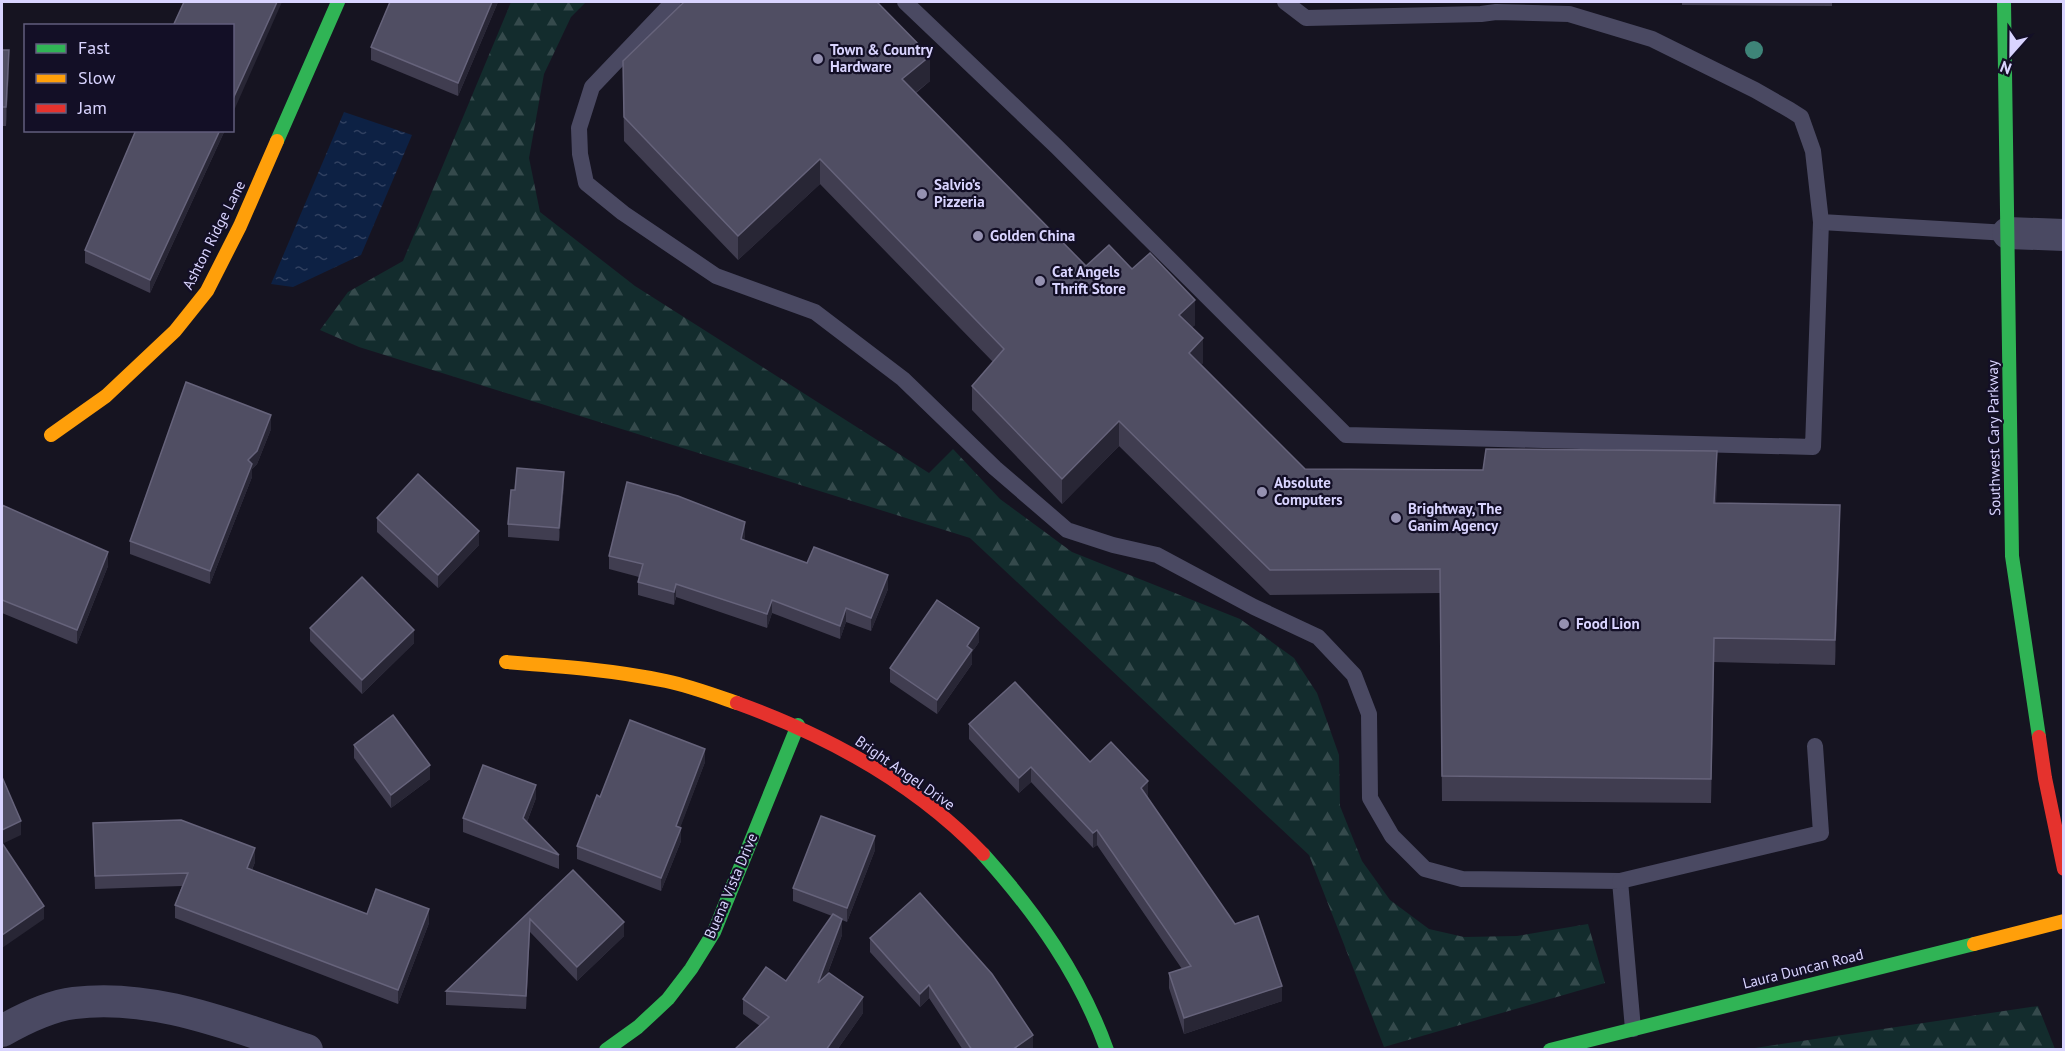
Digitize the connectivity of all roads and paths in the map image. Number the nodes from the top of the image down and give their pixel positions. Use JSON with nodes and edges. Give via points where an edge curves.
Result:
{"nodes":[{"id":1,"x":338,"y":2,"type":"edge"},
{"id":2,"x":673,"y":2,"type":"edge"},
{"id":3,"x":905,"y":2,"type":"edge"},
{"id":4,"x":1285,"y":2,"type":"edge"},
{"id":5,"x":2004,"y":2,"type":"edge"},
{"id":6,"x":1821,"y":222,"type":"junction"},
{"id":7,"x":2008,"y":233,"type":"junction"},
{"id":8,"x":2064,"y":235,"type":"edge"},
{"id":9,"x":51,"y":435,"type":"dead end"},
{"id":10,"x":506,"y":662,"type":"dead end"},
{"id":11,"x":798,"y":725,"type":"junction"},
{"id":12,"x":1815,"y":746,"type":"dead end"},
{"id":13,"x":2064,"y":869,"type":"edge"},
{"id":14,"x":1620,"y":881,"type":"junction"},
{"id":15,"x":2064,"y":921,"type":"edge"},
{"id":16,"x":1634,"y":1029,"type":"junction"},
{"id":17,"x":2,"y":1031,"type":"edge"},
{"id":18,"x":307,"y":1050,"type":"edge"},
{"id":19,"x":606,"y":1050,"type":"edge"},
{"id":20,"x":1107,"y":1050,"type":"edge"},
{"id":21,"x":1550,"y":1050,"type":"edge"}],
"edges":[{"from":1,"to":9,"type":"street","name":"Ashton Ridge Lane","via":[[240,226],[207,291],[175,331],[106,396]]},
{"from":2,"to":14,"type":"lane","via":[[592,87],[579,128],[586,183],[716,276],[815,312],[903,379],[995,468],[1067,530],[1157,555],[1318,637],[1354,675],[1369,714],[1370,798],[1392,836],[1425,869],[1462,879]]},
{"from":3,"to":6,"type":"lane","via":[[1346,435],[1813,447]]},
{"from":4,"to":6,"type":"lane","via":[[1306,18],[1496,12],[1569,14],[1652,39],[1801,117],[1813,151]]},
{"from":5,"to":7,"type":"street","name":"Southwest Cary Parkway"},
{"from":6,"to":7,"type":"lane"},
{"from":7,"to":8,"type":"street"},
{"from":7,"to":13,"type":"street","name":"Southwest Cary Parkway","via":[[2012,556],[2045,778]]},
{"from":10,"to":11,"type":"street","name":"Bright Angel Drive","via":[[662,680],[729,699]]},
{"from":11,"to":19,"type":"street","name":"Buena Vista Drive","via":[[714,932],[668,999]]},
{"from":11,"to":20,"type":"street","name":"Bright Angel Drive","via":[[861,759],[916,796],[958,830],[998,871],[1068,963],[1089,1001]]},
{"from":12,"to":14,"type":"lane","via":[[1821,833]]},
{"from":14,"to":16,"type":"lane"},
{"from":15,"to":16,"type":"street","name":"Laura Duncan Road"},
{"from":16,"to":21,"type":"street","name":"Laura Duncan Road"},
{"from":17,"to":18,"type":"street","via":[[72,1003],[146,1003]]}]}
